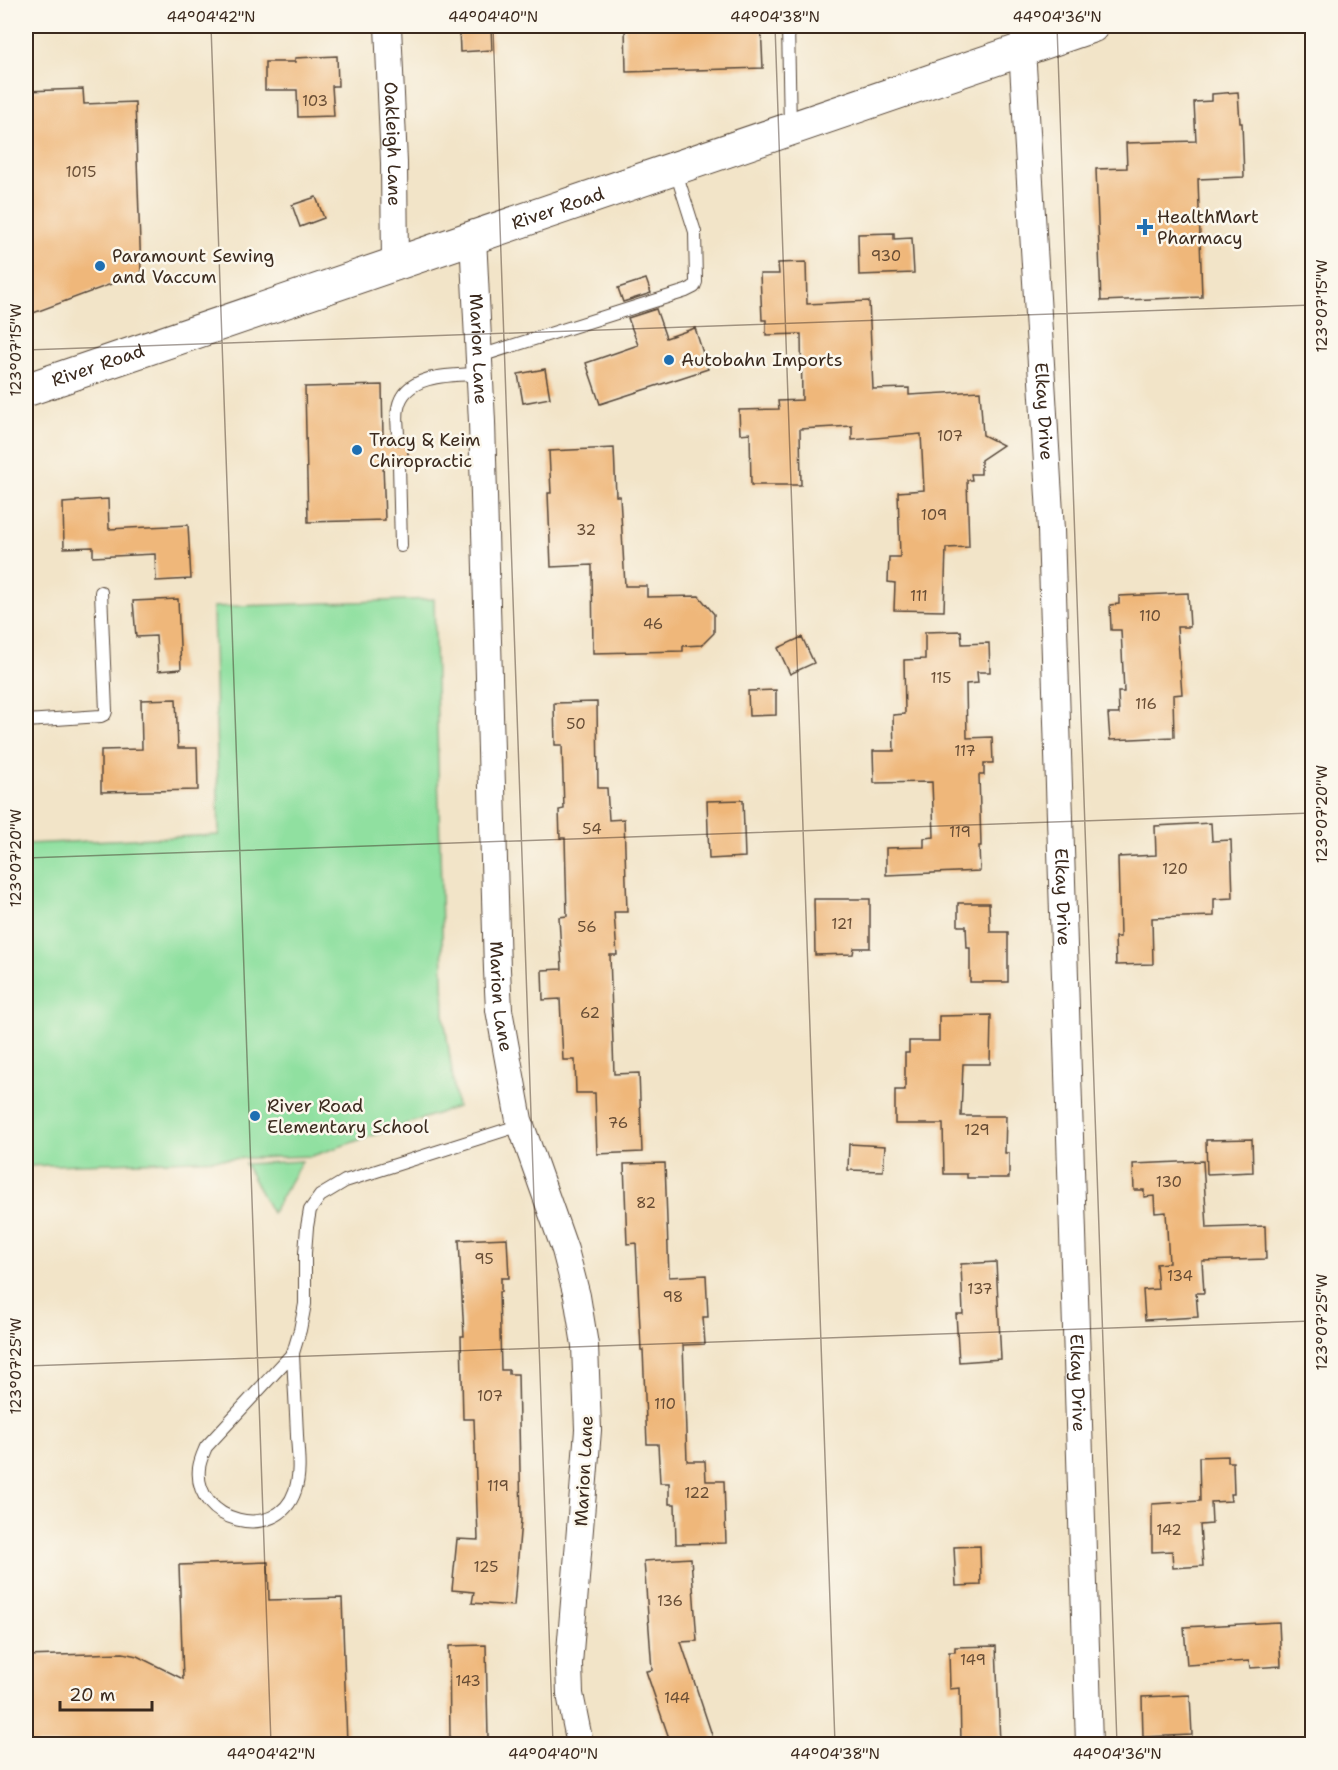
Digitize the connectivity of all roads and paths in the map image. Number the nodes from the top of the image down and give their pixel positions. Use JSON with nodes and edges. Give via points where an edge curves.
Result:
{"nodes":[{"id":1,"x":388,"y":26,"type":"edge"},
{"id":2,"x":788,"y":26,"type":"edge"},
{"id":3,"x":1092,"y":26,"type":"edge"},
{"id":4,"x":1022,"y":49,"type":"junction"},
{"id":5,"x":790,"y":129,"type":"junction"},
{"id":6,"x":675,"y":168,"type":"junction"},
{"id":7,"x":473,"y":237,"type":"junction"},
{"id":8,"x":395,"y":264,"type":"junction"},
{"id":9,"x":480,"y":365,"type":"junction"},
{"id":10,"x":26,"y":390,"type":"edge"},
{"id":11,"x":398,"y":437,"type":"dead end"},
{"id":12,"x":399,"y":464,"type":"dead end"},
{"id":13,"x":400,"y":546,"type":"dead end"},
{"id":14,"x":101,"y":592,"type":"dead end"},
{"id":15,"x":26,"y":721,"type":"edge"},
{"id":16,"x":521,"y":1125,"type":"junction"},
{"id":17,"x":293,"y":1353,"type":"junction"},
{"id":18,"x":580,"y":1744,"type":"edge"},
{"id":19,"x":1089,"y":1744,"type":"edge"}],
"edges":[{"from":1,"to":8,"type":"street","name":"Oakleigh Lane"},
{"from":2,"to":5,"type":"lane"},
{"from":3,"to":4,"type":"main road","name":"River Road"},
{"from":4,"to":5,"type":"main road","name":"River Road"},
{"from":4,"to":19,"type":"street","name":"Elkay Drive","via":[[1051,530]]},
{"from":5,"to":6,"type":"main road","name":"River Road"},
{"from":6,"to":7,"type":"main road","name":"River Road"},
{"from":6,"to":9,"type":"lane","via":[[694,232],[694,287]]},
{"from":7,"to":8,"type":"main road","name":"River Road"},
{"from":7,"to":9,"type":"street","name":"Marion Lane"},
{"from":8,"to":10,"type":"main road","name":"River Road"},
{"from":9,"to":11,"type":"lane","via":[[412,387],[398,405]]},
{"from":9,"to":16,"type":"street","name":"Marion Lane","via":[[497,970],[500,1010]]},
{"from":12,"to":13,"type":"lane"},
{"from":14,"to":15,"type":"lane","via":[[105,714]]},
{"from":16,"to":17,"type":"lane","via":[[345,1181],[320,1196],[310,1210],[307,1227],[305,1304]]},
{"from":16,"to":18,"type":"street","name":"Marion Lane","via":[[565,1250],[585,1345],[588,1430],[569,1664],[570,1694]]},
{"from":17,"to":17,"type":"lane","via":[[206,1447],[200,1461],[202,1492],[209,1503],[236,1519],[263,1521],[276,1515],[295,1492],[298,1468]]}]}
